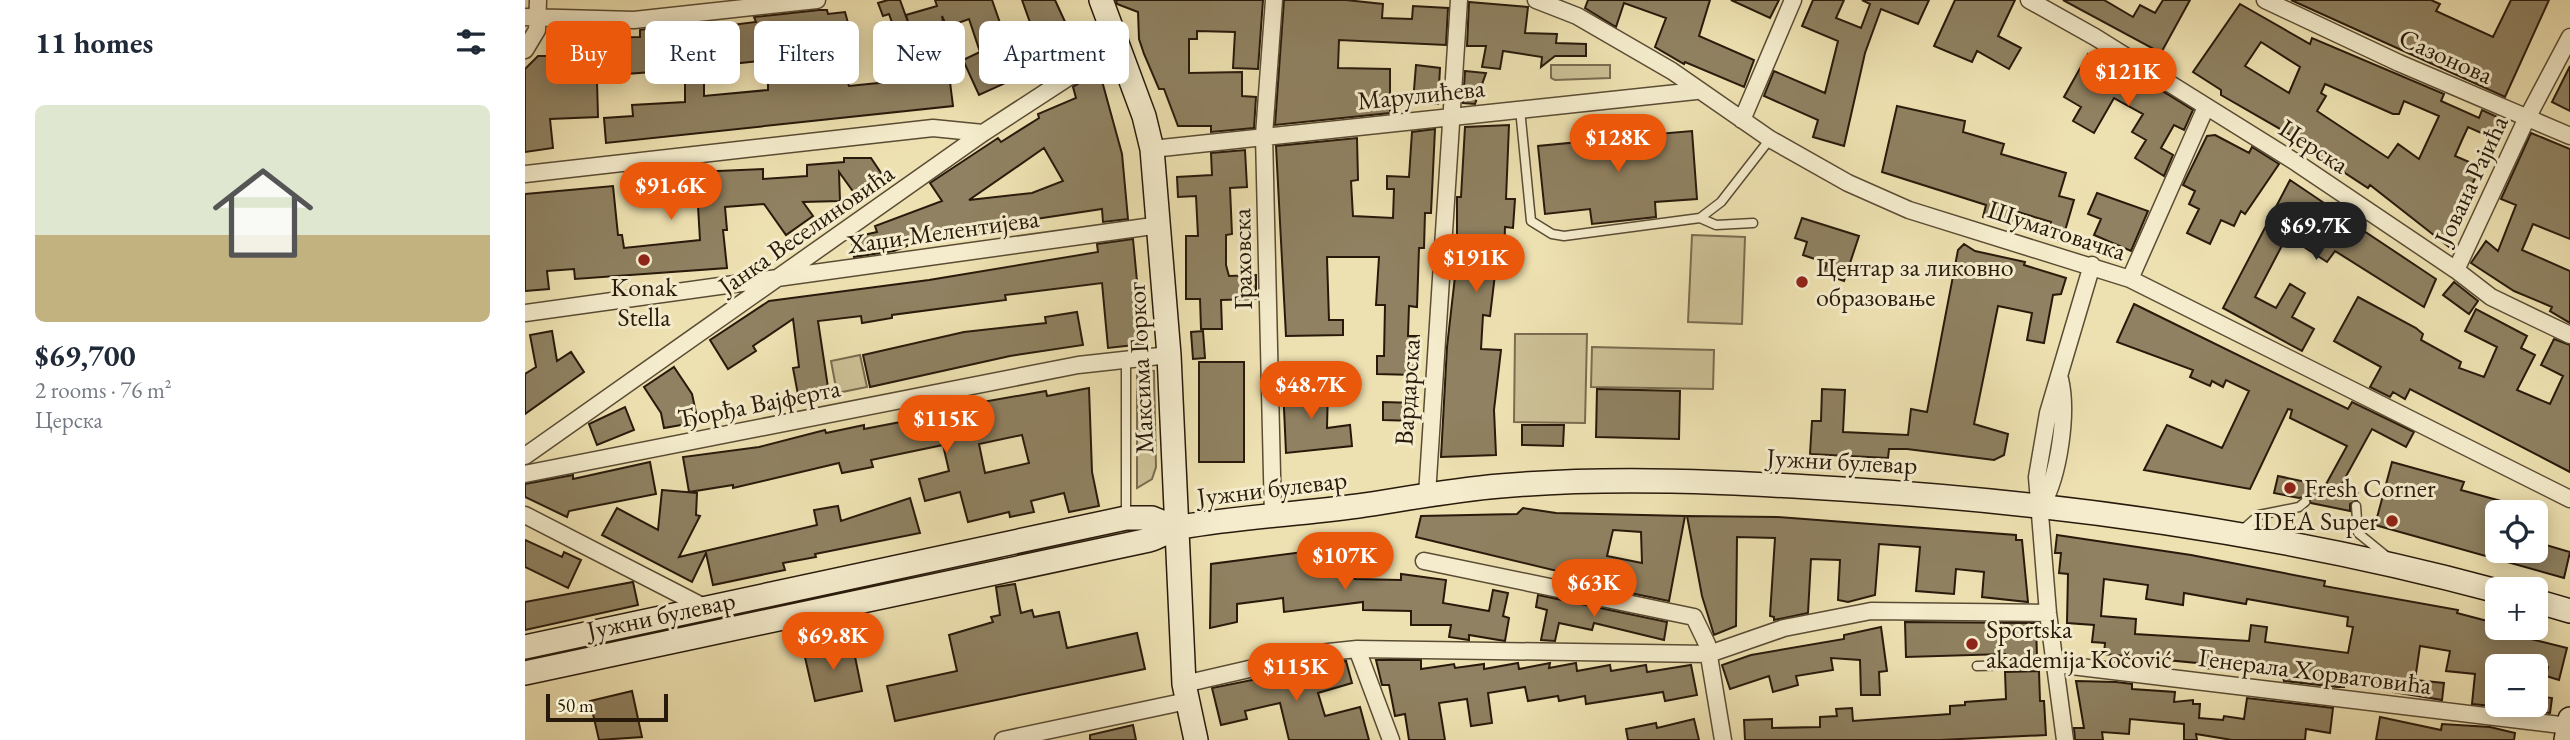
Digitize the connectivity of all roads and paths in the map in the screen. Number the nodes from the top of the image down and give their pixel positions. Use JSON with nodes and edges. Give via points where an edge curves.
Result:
{"nodes":[{"id":1,"x":817,"y":0,"type":"edge"},
{"id":2,"x":1101,"y":0,"type":"edge"},
{"id":3,"x":1274,"y":0,"type":"edge"},
{"id":4,"x":1459,"y":0,"type":"edge"},
{"id":5,"x":1536,"y":0,"type":"edge"},
{"id":6,"x":1793,"y":0,"type":"edge"},
{"id":7,"x":2029,"y":0,"type":"edge"},
{"id":8,"x":2265,"y":0,"type":"edge"},
{"id":9,"x":534,"y":11,"type":"edge"},
{"id":10,"x":1109,"y":21,"type":"edge"},
{"id":11,"x":2570,"y":37,"type":"edge"},
{"id":12,"x":525,"y":50,"type":"edge"},
{"id":13,"x":1129,"y":76,"type":"edge"},
{"id":14,"x":1059,"y":84,"type":"edge"},
{"id":15,"x":1696,"y":91,"type":"junction"},
{"id":16,"x":2206,"y":107,"type":"junction"},
{"id":17,"x":1520,"y":109,"type":"junction"},
{"id":18,"x":1450,"y":116,"type":"junction"},
{"id":19,"x":2527,"y":118,"type":"junction"},
{"id":20,"x":1742,"y":120,"type":"junction"},
{"id":21,"x":983,"y":134,"type":"junction"},
{"id":22,"x":1264,"y":135,"type":"junction"},
{"id":23,"x":2570,"y":136,"type":"edge"},
{"id":24,"x":1770,"y":139,"type":"junction"},
{"id":25,"x":1151,"y":149,"type":"junction"},
{"id":26,"x":525,"y":174,"type":"edge"},
{"id":27,"x":1700,"y":218,"type":"junction"},
{"id":28,"x":1753,"y":223,"type":"dead end"},
{"id":29,"x":1160,"y":225,"type":"junction"},
{"id":30,"x":2092,"y":265,"type":"junction"},
{"id":31,"x":2456,"y":270,"type":"junction"},
{"id":32,"x":2130,"y":279,"type":"junction"},
{"id":33,"x":777,"y":280,"type":"junction"},
{"id":34,"x":525,"y":313,"type":"edge"},
{"id":35,"x":2570,"y":335,"type":"edge"},
{"id":36,"x":1168,"y":355,"type":"junction"},
{"id":37,"x":1126,"y":359,"type":"junction"},
{"id":38,"x":525,"y":456,"type":"edge"},
{"id":39,"x":525,"y":474,"type":"edge"},
{"id":40,"x":1427,"y":495,"type":"junction"},
{"id":41,"x":2570,"y":499,"type":"edge"},
{"id":42,"x":2305,"y":502,"type":"dead end"},
{"id":43,"x":2042,"y":505,"type":"junction"},
{"id":44,"x":2356,"y":506,"type":"dead end"},
{"id":45,"x":525,"y":515,"type":"edge"},
{"id":46,"x":1273,"y":517,"type":"junction"},
{"id":47,"x":1126,"y":518,"type":"junction"},
{"id":48,"x":1176,"y":528,"type":"junction"},
{"id":49,"x":2240,"y":532,"type":"junction"},
{"id":50,"x":1424,"y":561,"type":"dead end"},
{"id":51,"x":2395,"y":564,"type":"junction"},
{"id":52,"x":2485,"y":588,"type":"edge"},
{"id":53,"x":2548,"y":605,"type":"edge"},
{"id":54,"x":706,"y":608,"type":"junction"},
{"id":55,"x":2570,"y":611,"type":"edge"},
{"id":56,"x":2048,"y":613,"type":"junction"},
{"id":57,"x":525,"y":647,"type":"edge"},
{"id":58,"x":1357,"y":649,"type":"junction"},
{"id":59,"x":1709,"y":654,"type":"junction"},
{"id":60,"x":2055,"y":664,"type":"junction"},
{"id":61,"x":1977,"y":666,"type":"dead end"},
{"id":62,"x":525,"y":673,"type":"edge"},
{"id":63,"x":1185,"y":692,"type":"junction"},
{"id":64,"x":2568,"y":728,"type":"edge"},
{"id":65,"x":1010,"y":739,"type":"edge"},
{"id":66,"x":1196,"y":740,"type":"edge"},
{"id":67,"x":1391,"y":740,"type":"edge"},
{"id":68,"x":1723,"y":740,"type":"edge"},
{"id":69,"x":2065,"y":740,"type":"edge"}],
"edges":[{"from":1,"to":9,"type":"street","via":[[634,20]]},
{"from":2,"to":10,"type":"main road","name":"Максима Горког"},
{"from":3,"to":22,"type":"street","name":"Граховска"},
{"from":4,"to":18,"type":"street","name":"Вардарска"},
{"from":5,"to":15,"type":"street","name":"Шуматовачка","via":[[1577,16],[1672,71]]},
{"from":6,"to":20,"type":"street"},
{"from":7,"to":16,"type":"street","name":"Церска"},
{"from":8,"to":19,"type":"street","name":"Сазонова"},
{"from":9,"to":12,"type":"street","via":[[533,40]]},
{"from":11,"to":19,"type":"street","name":"Јована Рајића"},
{"from":13,"to":25,"type":"main road","name":"Максима Горког"},
{"from":14,"to":21,"type":"street","name":"Јанка Веселиновића"},
{"from":15,"to":17,"type":"street","name":"Марулићева"},
{"from":15,"to":20,"type":"street","name":"Шуматовачка"},
{"from":16,"to":31,"type":"street","name":"Церска"},
{"from":16,"to":32,"type":"street"},
{"from":17,"to":18,"type":"street","name":"Марулићева"},
{"from":17,"to":27,"type":"lane","via":[[1531,221],[1537,226],[1564,236]]},
{"from":18,"to":22,"type":"street","name":"Марулићева"},
{"from":18,"to":40,"type":"street","name":"Вардарска"},
{"from":19,"to":23,"type":"street","name":"Сазонова"},
{"from":19,"to":31,"type":"street","name":"Јована Рајића"},
{"from":20,"to":24,"type":"street","name":"Шуматовачка"},
{"from":21,"to":26,"type":"street","via":[[933,128]]},
{"from":21,"to":33,"type":"street","name":"Јанка Веселиновића"},
{"from":22,"to":25,"type":"street","name":"Марулићева"},
{"from":22,"to":46,"type":"street","name":"Граховска"},
{"from":24,"to":27,"type":"lane","via":[[1721,202]]},
{"from":24,"to":30,"type":"street","name":"Шуматовачка","via":[[1894,204]]},
{"from":25,"to":29,"type":"main road","name":"Максима Горког"},
{"from":27,"to":28,"type":"lane","via":[[1716,225]]},
{"from":29,"to":33,"type":"street","name":"Хаџи-Мелентијева"},
{"from":29,"to":36,"type":"main road","name":"Максима Горког"},
{"from":30,"to":32,"type":"street","name":"Шуматовачка"},
{"from":30,"to":43,"type":"street","via":[[2060,379],[2063,415],[2056,466]]},
{"from":31,"to":35,"type":"street","name":"Церска","via":[[2491,297]]},
{"from":32,"to":41,"type":"street","name":"Шуматовачка"},
{"from":33,"to":34,"type":"street","name":"Хаџи-Мелентијева"},
{"from":33,"to":38,"type":"street","name":"Јанка Веселиновића"},
{"from":36,"to":37,"type":"street","name":"Ђорђа Вајферта"},
{"from":36,"to":48,"type":"main road","name":"Максима Горког"},
{"from":37,"to":39,"type":"street","name":"Ђорђа Вајферта","via":[[1018,376]]},
{"from":37,"to":47,"type":"lane"},
{"from":40,"to":43,"type":"main road","name":"Јужни булевар","via":[[1539,484],[1758,484]]},
{"from":40,"to":46,"type":"main road","name":"Јужни булевар"},
{"from":42,"to":49,"type":"lane","via":[[2259,515]]},
{"from":43,"to":49,"type":"main road","name":"Јужни булевар"},
{"from":43,"to":56,"type":"street"},
{"from":44,"to":51,"type":"lane","via":[[2358,533]]},
{"from":45,"to":54,"type":"street"},
{"from":46,"to":48,"type":"main road","name":"Јужни булевар"},
{"from":47,"to":48,"type":"main road","name":"Јужни булевар","via":[[1152,518]]},
{"from":47,"to":54,"type":"main road","name":"Јужни булевар"},
{"from":48,"to":62,"type":"main road","name":"Јужни булевар","via":[[1149,540]]},
{"from":48,"to":63,"type":"main road","name":"Максима Горког"},
{"from":49,"to":51,"type":"main road","name":"Јужни булевар"},
{"from":50,"to":59,"type":"street","via":[[1688,614],[1698,620]]},
{"from":51,"to":52,"type":"main road","name":"Јужни булевар"},
{"from":53,"to":55,"type":"main road"},
{"from":54,"to":57,"type":"main road","name":"Јужни булевар"},
{"from":56,"to":59,"type":"street","via":[[1871,611],[1783,624]]},
{"from":56,"to":60,"type":"street"},
{"from":58,"to":59,"type":"street"},
{"from":58,"to":63,"type":"street","via":[[1319,653]]},
{"from":58,"to":67,"type":"street"},
{"from":59,"to":68,"type":"street"},
{"from":60,"to":61,"type":"lane"},
{"from":60,"to":64,"type":"street","name":"Генерала Хорватовића"},
{"from":60,"to":69,"type":"street"},
{"from":63,"to":65,"type":"street"},
{"from":63,"to":66,"type":"main road","name":"Максима Горког"}]}
